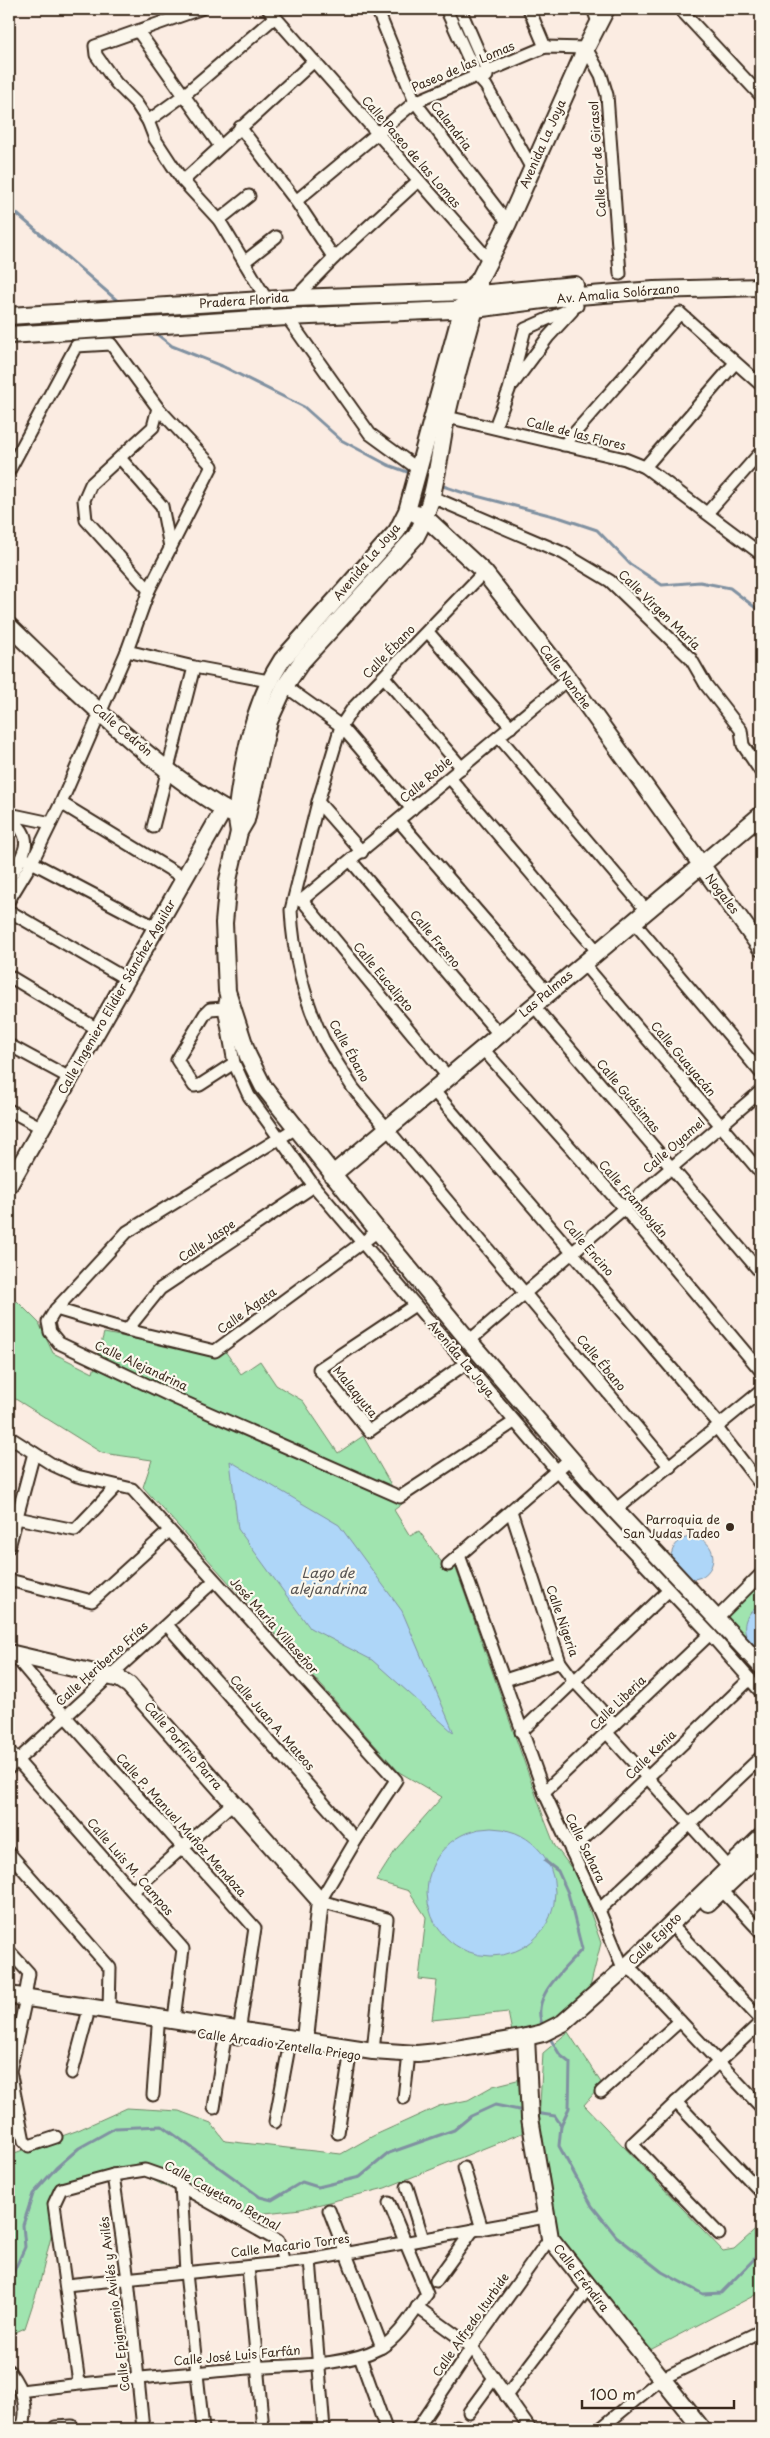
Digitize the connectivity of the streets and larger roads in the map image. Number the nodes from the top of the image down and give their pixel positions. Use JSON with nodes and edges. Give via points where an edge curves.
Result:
{"nodes":[{"id":1,"x":200,"y":9,"type":"edge"},
{"id":2,"x":377,"y":9,"type":"edge"},
{"id":3,"x":446,"y":9,"type":"edge"},
{"id":4,"x":460,"y":9,"type":"edge"},
{"id":5,"x":529,"y":9,"type":"edge"},
{"id":6,"x":680,"y":9,"type":"edge"},
{"id":7,"x":271,"y":13,"type":"edge"},
{"id":8,"x":599,"y":13,"type":"edge"},
{"id":9,"x":138,"y":31,"type":"junction"},
{"id":10,"x":545,"y":47,"type":"junction"},
{"id":11,"x":586,"y":48,"type":"junction"},
{"id":12,"x":314,"y":61,"type":"junction"},
{"id":13,"x":481,"y":73,"type":"junction"},
{"id":14,"x":184,"y":95,"type":"junction"},
{"id":15,"x":761,"y":96,"type":"edge"},
{"id":16,"x":415,"y":102,"type":"junction"},
{"id":17,"x":148,"y":121,"type":"junction"},
{"id":18,"x":240,"y":127,"type":"junction"},
{"id":19,"x":376,"y":134,"type":"junction"},
{"id":20,"x":220,"y":146,"type":"junction"},
{"id":21,"x":531,"y":167,"type":"junction"},
{"id":22,"x":183,"y":181,"type":"junction"},
{"id":23,"x":418,"y":181,"type":"junction"},
{"id":24,"x":249,"y":196,"type":"dead end"},
{"id":25,"x":296,"y":201,"type":"junction"},
{"id":26,"x":219,"y":220,"type":"junction"},
{"id":27,"x":508,"y":223,"type":"junction"},
{"id":28,"x":276,"y":237,"type":"dead end"},
{"id":29,"x":334,"y":258,"type":"junction"},
{"id":30,"x":489,"y":260,"type":"junction"},
{"id":31,"x":244,"y":262,"type":"junction"},
{"id":32,"x":620,"y":274,"type":"dead end"},
{"id":33,"x":761,"y":276,"type":"edge"},
{"id":34,"x":761,"y":287,"type":"edge"},
{"id":35,"x":472,"y":297,"type":"junction"},
{"id":36,"x":295,"y":298,"type":"junction"},
{"id":37,"x":267,"y":300,"type":"junction"},
{"id":38,"x":9,"y":316,"type":"edge"},
{"id":39,"x":287,"y":317,"type":"junction"},
{"id":40,"x":9,"y":336,"type":"edge"},
{"id":41,"x":735,"y":363,"type":"junction"},
{"id":42,"x":761,"y":385,"type":"edge"},
{"id":43,"x":509,"y":390,"type":"junction"},
{"id":44,"x":158,"y":408,"type":"junction"},
{"id":45,"x":447,"y":417,"type":"junction"},
{"id":46,"x":495,"y":427,"type":"junction"},
{"id":47,"x":564,"y":445,"type":"junction"},
{"id":48,"x":761,"y":452,"type":"edge"},
{"id":49,"x":120,"y":458,"type":"junction"},
{"id":50,"x":644,"y":467,"type":"junction"},
{"id":51,"x":9,"y":471,"type":"edge"},
{"id":52,"x":417,"y":473,"type":"junction"},
{"id":53,"x":434,"y":487,"type":"junction"},
{"id":54,"x":408,"y":511,"type":"junction"},
{"id":55,"x":708,"y":512,"type":"junction"},
{"id":56,"x":426,"y":518,"type":"junction"},
{"id":57,"x":170,"y":547,"type":"junction"},
{"id":58,"x":761,"y":554,"type":"edge"},
{"id":59,"x":484,"y":572,"type":"junction"},
{"id":60,"x":149,"y":590,"type":"junction"},
{"id":61,"x":9,"y":626,"type":"edge"},
{"id":62,"x":428,"y":632,"type":"junction"},
{"id":63,"x":127,"y":651,"type":"junction"},
{"id":64,"x":194,"y":667,"type":"junction"},
{"id":65,"x":384,"y":677,"type":"junction"},
{"id":66,"x":568,"y":679,"type":"junction"},
{"id":67,"x":269,"y":681,"type":"junction"},
{"id":68,"x":285,"y":686,"type":"junction"},
{"id":69,"x":100,"y":713,"type":"junction"},
{"id":70,"x":341,"y":726,"type":"junction"},
{"id":71,"x":511,"y":727,"type":"junction"},
{"id":72,"x":499,"y":737,"type":"junction"},
{"id":73,"x":168,"y":768,"type":"junction"},
{"id":74,"x":462,"y":768,"type":"junction"},
{"id":75,"x":761,"y":772,"type":"edge"},
{"id":76,"x":450,"y":778,"type":"junction"},
{"id":77,"x":318,"y":802,"type":"junction"},
{"id":78,"x":61,"y":803,"type":"junction"},
{"id":79,"x":412,"y":809,"type":"junction"},
{"id":80,"x":9,"y":814,"type":"edge"},
{"id":81,"x":761,"y":815,"type":"edge"},
{"id":82,"x":9,"y":818,"type":"edge"},
{"id":83,"x":236,"y":819,"type":"junction"},
{"id":84,"x":399,"y":821,"type":"junction"},
{"id":85,"x":51,"y":823,"type":"junction"},
{"id":86,"x":153,"y":826,"type":"dead end"},
{"id":87,"x":362,"y":852,"type":"junction"},
{"id":88,"x":27,"y":859,"type":"junction"},
{"id":89,"x":351,"y":861,"type":"junction"},
{"id":90,"x":700,"y":865,"type":"junction"},
{"id":91,"x":184,"y":878,"type":"junction"},
{"id":92,"x":9,"y":879,"type":"edge"},
{"id":93,"x":298,"y":899,"type":"junction"},
{"id":94,"x":9,"y":900,"type":"edge"},
{"id":95,"x":646,"y":910,"type":"junction"},
{"id":96,"x":9,"y":911,"type":"edge"},
{"id":97,"x":633,"y":921,"type":"junction"},
{"id":98,"x":157,"y":928,"type":"junction"},
{"id":99,"x":761,"y":948,"type":"edge"},
{"id":100,"x":597,"y":951,"type":"junction"},
{"id":101,"x":583,"y":963,"type":"junction"},
{"id":102,"x":9,"y":976,"type":"edge"},
{"id":103,"x":128,"y":980,"type":"junction"},
{"id":104,"x":227,"y":991,"type":"junction"},
{"id":105,"x":548,"y":992,"type":"junction"},
{"id":106,"x":533,"y":1006,"type":"junction"},
{"id":107,"x":224,"y":1008,"type":"junction"},
{"id":108,"x":99,"y":1030,"type":"junction"},
{"id":109,"x":499,"y":1034,"type":"junction"},
{"id":110,"x":9,"y":1045,"type":"edge"},
{"id":111,"x":482,"y":1048,"type":"junction"},
{"id":112,"x":234,"y":1063,"type":"junction"},
{"id":113,"x":761,"y":1073,"type":"edge"},
{"id":114,"x":448,"y":1077,"type":"junction"},
{"id":115,"x":70,"y":1078,"type":"junction"},
{"id":116,"x":433,"y":1090,"type":"junction"},
{"id":117,"x":761,"y":1091,"type":"edge"},
{"id":118,"x":9,"y":1110,"type":"edge"},
{"id":119,"x":721,"y":1125,"type":"junction"},
{"id":120,"x":42,"y":1128,"type":"junction"},
{"id":121,"x":296,"y":1128,"type":"junction"},
{"id":122,"x":386,"y":1129,"type":"junction"},
{"id":123,"x":278,"y":1138,"type":"junction"},
{"id":124,"x":671,"y":1168,"type":"junction"},
{"id":125,"x":761,"y":1173,"type":"edge"},
{"id":126,"x":332,"y":1175,"type":"junction"},
{"id":127,"x":10,"y":1181,"type":"edge"},
{"id":128,"x":314,"y":1186,"type":"junction"},
{"id":129,"x":624,"y":1208,"type":"junction"},
{"id":130,"x":378,"y":1231,"type":"junction"},
{"id":131,"x":363,"y":1245,"type":"junction"},
{"id":132,"x":573,"y":1252,"type":"junction"},
{"id":133,"x":761,"y":1273,"type":"edge"},
{"id":134,"x":525,"y":1293,"type":"junction"},
{"id":135,"x":415,"y":1305,"type":"junction"},
{"id":136,"x":56,"y":1310,"type":"junction"},
{"id":137,"x":127,"y":1330,"type":"junction"},
{"id":138,"x":469,"y":1340,"type":"junction"},
{"id":139,"x":465,"y":1364,"type":"junction"},
{"id":140,"x":761,"y":1370,"type":"edge"},
{"id":141,"x":761,"y":1391,"type":"edge"},
{"id":142,"x":514,"y":1422,"type":"junction"},
{"id":143,"x":718,"y":1427,"type":"junction"},
{"id":144,"x":9,"y":1437,"type":"edge"},
{"id":145,"x":34,"y":1453,"type":"junction"},
{"id":146,"x":570,"y":1458,"type":"junction"},
{"id":147,"x":670,"y":1467,"type":"junction"},
{"id":148,"x":558,"y":1472,"type":"junction"},
{"id":149,"x":761,"y":1485,"type":"edge"},
{"id":150,"x":117,"y":1486,"type":"junction"},
{"id":151,"x":615,"y":1510,"type":"junction"},
{"id":152,"x":511,"y":1511,"type":"junction"},
{"id":153,"x":17,"y":1518,"type":"junction"},
{"id":154,"x":169,"y":1531,"type":"junction"},
{"id":155,"x":9,"y":1547,"type":"edge"},
{"id":156,"x":459,"y":1555,"type":"junction"},
{"id":157,"x":448,"y":1564,"type":"dead end"},
{"id":158,"x":761,"y":1574,"type":"edge"},
{"id":159,"x":9,"y":1580,"type":"edge"},
{"id":160,"x":214,"y":1581,"type":"junction"},
{"id":161,"x":668,"y":1591,"type":"junction"},
{"id":162,"x":717,"y":1618,"type":"junction"},
{"id":163,"x":167,"y":1625,"type":"junction"},
{"id":164,"x":710,"y":1634,"type":"junction"},
{"id":165,"x":11,"y":1653,"type":"edge"},
{"id":166,"x":560,"y":1662,"type":"junction"},
{"id":167,"x":761,"y":1666,"type":"edge"},
{"id":168,"x":108,"y":1676,"type":"junction"},
{"id":169,"x":750,"y":1679,"type":"junction"},
{"id":170,"x":505,"y":1680,"type":"junction"},
{"id":171,"x":575,"y":1682,"type":"junction"},
{"id":172,"x":761,"y":1692,"type":"edge"},
{"id":173,"x":65,"y":1716,"type":"junction"},
{"id":174,"x":611,"y":1729,"type":"junction"},
{"id":175,"x":521,"y":1732,"type":"junction"},
{"id":176,"x":9,"y":1751,"type":"edge"},
{"id":177,"x":761,"y":1757,"type":"edge"},
{"id":178,"x":13,"y":1765,"type":"edge"},
{"id":179,"x":646,"y":1778,"type":"junction"},
{"id":180,"x":544,"y":1792,"type":"junction"},
{"id":181,"x":233,"y":1803,"type":"junction"},
{"id":182,"x":689,"y":1826,"type":"junction"},
{"id":183,"x":761,"y":1837,"type":"edge"},
{"id":184,"x":356,"y":1840,"type":"junction"},
{"id":185,"x":182,"y":1847,"type":"junction"},
{"id":186,"x":571,"y":1851,"type":"junction"},
{"id":187,"x":9,"y":1852,"type":"edge"},
{"id":188,"x":761,"y":1853,"type":"edge"},
{"id":189,"x":733,"y":1872,"type":"junction"},
{"id":190,"x":718,"y":1886,"type":"junction"},
{"id":191,"x":132,"y":1891,"type":"junction"},
{"id":192,"x":320,"y":1902,"type":"junction"},
{"id":193,"x":599,"y":1910,"type":"junction"},
{"id":194,"x":678,"y":1932,"type":"junction"},
{"id":195,"x":761,"y":1932,"type":"edge"},
{"id":196,"x":9,"y":1951,"type":"edge"},
{"id":197,"x":630,"y":1970,"type":"junction"},
{"id":198,"x":9,"y":1995,"type":"edge"},
{"id":199,"x":19,"y":2003,"type":"edge"},
{"id":200,"x":109,"y":2010,"type":"junction"},
{"id":201,"x":87,"y":2017,"type":"junction"},
{"id":202,"x":174,"y":2019,"type":"junction"},
{"id":203,"x":680,"y":2021,"type":"junction"},
{"id":204,"x":761,"y":2021,"type":"edge"},
{"id":205,"x":158,"y":2027,"type":"junction"},
{"id":206,"x":234,"y":2035,"type":"junction"},
{"id":207,"x":546,"y":2037,"type":"joint"},
{"id":208,"x":305,"y":2039,"type":"junction"},
{"id":209,"x":526,"y":2042,"type":"junction"},
{"id":210,"x":289,"y":2047,"type":"junction"},
{"id":211,"x":374,"y":2050,"type":"junction"},
{"id":212,"x":350,"y":2056,"type":"junction"},
{"id":213,"x":718,"y":2061,"type":"junction"},
{"id":214,"x":408,"y":2063,"type":"junction"},
{"id":215,"x":72,"y":2073,"type":"dead end"},
{"id":216,"x":601,"y":2092,"type":"dead end"},
{"id":217,"x":153,"y":2095,"type":"dead end"},
{"id":218,"x":404,"y":2098,"type":"dead end"},
{"id":219,"x":676,"y":2102,"type":"junction"},
{"id":220,"x":761,"y":2107,"type":"edge"},
{"id":221,"x":214,"y":2108,"type":"dead end"},
{"id":222,"x":275,"y":2122,"type":"dead end"},
{"id":223,"x":338,"y":2133,"type":"dead end"},
{"id":224,"x":56,"y":2137,"type":"dead end"},
{"id":225,"x":464,"y":2168,"type":"dead end"},
{"id":226,"x":113,"y":2175,"type":"junction"},
{"id":227,"x":181,"y":2186,"type":"junction"},
{"id":228,"x":407,"y":2187,"type":"dead end"},
{"id":229,"x":761,"y":2192,"type":"edge"},
{"id":230,"x":389,"y":2203,"type":"dead end"},
{"id":231,"x":329,"y":2210,"type":"dead end"},
{"id":232,"x":546,"y":2217,"type":"junction"},
{"id":233,"x":477,"y":2229,"type":"junction"},
{"id":234,"x":719,"y":2234,"type":"dead end"},
{"id":235,"x":550,"y":2238,"type":"junction"},
{"id":236,"x":424,"y":2240,"type":"junction"},
{"id":237,"x":405,"y":2243,"type":"junction"},
{"id":238,"x":347,"y":2254,"type":"junction"},
{"id":239,"x":310,"y":2260,"type":"junction"},
{"id":240,"x":284,"y":2263,"type":"junction"},
{"id":241,"x":248,"y":2267,"type":"junction"},
{"id":242,"x":186,"y":2273,"type":"junction"},
{"id":243,"x":128,"y":2278,"type":"junction"},
{"id":244,"x":436,"y":2281,"type":"dead end"},
{"id":245,"x":66,"y":2285,"type":"junction"},
{"id":246,"x":589,"y":2287,"type":"junction"},
{"id":247,"x":417,"y":2307,"type":"junction"},
{"id":248,"x":761,"y":2331,"type":"edge"},
{"id":249,"x":472,"y":2346,"type":"junction"},
{"id":250,"x":382,"y":2347,"type":"junction"},
{"id":251,"x":360,"y":2357,"type":"junction"},
{"id":252,"x":317,"y":2362,"type":"junction"},
{"id":253,"x":257,"y":2368,"type":"junction"},
{"id":254,"x":9,"y":2371,"type":"edge"},
{"id":255,"x":197,"y":2373,"type":"junction"},
{"id":256,"x":138,"y":2378,"type":"junction"},
{"id":257,"x":494,"y":2378,"type":"junction"},
{"id":258,"x":661,"y":2379,"type":"junction"},
{"id":259,"x":79,"y":2383,"type":"junction"},
{"id":260,"x":22,"y":2391,"type":"junction"},
{"id":261,"x":506,"y":2396,"type":"junction"},
{"id":262,"x":469,"y":2412,"type":"dead end"},
{"id":263,"x":55,"y":2427,"type":"dead end"},
{"id":264,"x":605,"y":2428,"type":"edge"},
{"id":265,"x":698,"y":2428,"type":"edge"},
{"id":266,"x":9,"y":2429,"type":"edge"},
{"id":267,"x":73,"y":2429,"type":"edge"},
{"id":268,"x":143,"y":2429,"type":"edge"},
{"id":269,"x":203,"y":2429,"type":"edge"},
{"id":270,"x":263,"y":2429,"type":"edge"},
{"id":271,"x":324,"y":2429,"type":"edge"},
{"id":272,"x":386,"y":2429,"type":"edge"},
{"id":273,"x":417,"y":2429,"type":"edge"},
{"id":274,"x":530,"y":2429,"type":"edge"}],
"edges":[{"from":1,"to":9,"type":"street"},
{"from":2,"to":16,"type":"street","name":"Calandria"},
{"from":3,"to":13,"type":"street"},
{"from":4,"to":13,"type":"street"},
{"from":5,"to":10,"type":"street"},
{"from":6,"to":15,"type":"street"},
{"from":7,"to":12,"type":"street","name":"Calle Paseo de las Lomas"},
{"from":7,"to":14,"type":"street"},
{"from":8,"to":11,"type":"street","name":"Avenida La Joya"},
{"from":9,"to":14,"type":"street"},
{"from":9,"to":17,"type":"street","via":[[95,46],[96,55]]},
{"from":10,"to":11,"type":"street","name":"Paseo de las Lomas"},
{"from":10,"to":13,"type":"street","name":"Paseo de las Lomas"},
{"from":11,"to":21,"type":"street","name":"Avenida La Joya"},
{"from":11,"to":32,"type":"street","name":"Calle Flor de Girasol","via":[[601,74],[607,95]]},
{"from":12,"to":18,"type":"street"},
{"from":12,"to":19,"type":"street","name":"Calle Paseo de las Lomas"},
{"from":13,"to":16,"type":"street","name":"Paseo de las Lomas"},
{"from":13,"to":21,"type":"street"},
{"from":14,"to":17,"type":"street"},
{"from":14,"to":20,"type":"street"},
{"from":16,"to":19,"type":"street","name":"Paseo de las Lomas"},
{"from":16,"to":27,"type":"street","name":"Calandria"},
{"from":17,"to":22,"type":"street","via":[[155,140]]},
{"from":18,"to":20,"type":"street"},
{"from":18,"to":25,"type":"street"},
{"from":19,"to":23,"type":"street","name":"Calle Paseo de las Lomas"},
{"from":19,"to":25,"type":"street","name":"Paseo de las Lomas"},
{"from":20,"to":22,"type":"street"},
{"from":21,"to":27,"type":"street","name":"Avenida La Joya"},
{"from":22,"to":26,"type":"street"},
{"from":23,"to":29,"type":"street"},
{"from":23,"to":30,"type":"street","name":"Calle Paseo de las Lomas"},
{"from":24,"to":26,"type":"street"},
{"from":25,"to":29,"type":"street"},
{"from":26,"to":31,"type":"street"},
{"from":27,"to":30,"type":"street","name":"Avenida La Joya"},
{"from":28,"to":31,"type":"street"},
{"from":29,"to":36,"type":"street"},
{"from":30,"to":35,"type":"street","name":"Avenida La Joya"},
{"from":31,"to":37,"type":"street"},
{"from":33,"to":35,"type":"street","name":"Av. Amalia Solórzano","via":[[625,281]]},
{"from":34,"to":35,"type":"street","name":"Av. Amalia Solórzano","via":[[566,297]]},
{"from":35,"to":36,"type":"street","name":"Pradera Florida"},
{"from":35,"to":39,"type":"street","name":"Pradera Florida"},
{"from":35,"to":45,"type":"street","name":"Avenida La Joya"},
{"from":35,"to":52,"type":"street","name":"Avenida La Joya"},
{"from":36,"to":37,"type":"street","name":"Pradera Florida"},
{"from":37,"to":38,"type":"street","name":"Pradera Florida"},
{"from":39,"to":40,"type":"street","name":"Pradera Florida"},
{"from":39,"to":52,"type":"street","via":[[370,434]]},
{"from":41,"to":42,"type":"street"},
{"from":41,"to":47,"type":"street","via":[[680,313]]},
{"from":41,"to":50,"type":"street"},
{"from":43,"to":43,"type":"street","via":[[525,329],[577,306],[548,337]]},
{"from":43,"to":46,"type":"street"},
{"from":44,"to":49,"type":"street","via":[[153,427]]},
{"from":44,"to":51,"type":"street","via":[[111,344],[76,346]]},
{"from":44,"to":57,"type":"street","via":[[212,466]]},
{"from":45,"to":46,"type":"street","name":"Calle de las Flores"},
{"from":45,"to":53,"type":"street","name":"Avenida La Joya"},
{"from":46,"to":47,"type":"street","name":"Calle de las Flores"},
{"from":47,"to":50,"type":"street","name":"Calle de las Flores","via":[[625,459]]},
{"from":48,"to":55,"type":"street"},
{"from":49,"to":57,"type":"street","via":[[162,506]]},
{"from":49,"to":60,"type":"street","via":[[91,484],[84,500],[86,520]]},
{"from":50,"to":55,"type":"street","name":"Calle de las Flores"},
{"from":52,"to":54,"type":"street","name":"Avenida La Joya"},
{"from":53,"to":56,"type":"street","name":"Avenida La Joya"},
{"from":53,"to":75,"type":"street","name":"Calle Virgen María","via":[[610,581],[691,659],[706,685],[741,730],[743,745]]},
{"from":54,"to":56,"type":"street","name":"Calle Nanche"},
{"from":54,"to":67,"type":"street","name":"Avenida La Joya","via":[[397,531],[282,660]]},
{"from":55,"to":58,"type":"street","name":"Calle de las Flores"},
{"from":56,"to":59,"type":"street","name":"Calle Nanche"},
{"from":56,"to":68,"type":"street","name":"Avenida La Joya","via":[[416,536],[302,661]]},
{"from":57,"to":60,"type":"street"},
{"from":59,"to":62,"type":"street","name":"Calle Ébano"},
{"from":59,"to":66,"type":"street","name":"Calle Nanche"},
{"from":60,"to":63,"type":"street"},
{"from":61,"to":69,"type":"street","name":"Calle Cedrón"},
{"from":62,"to":65,"type":"street","name":"Calle Ébano"},
{"from":62,"to":71,"type":"street"},
{"from":63,"to":64,"type":"street"},
{"from":63,"to":69,"type":"street"},
{"from":64,"to":67,"type":"street"},
{"from":64,"to":73,"type":"street"},
{"from":65,"to":70,"type":"street","name":"Calle Ébano","via":[[353,708]]},
{"from":65,"to":74,"type":"street"},
{"from":66,"to":71,"type":"street","name":"Calle Roble"},
{"from":66,"to":90,"type":"street","name":"Calle Nanche"},
{"from":67,"to":83,"type":"street","name":"Avenida La Joya","via":[[247,742]]},
{"from":68,"to":70,"type":"street"},
{"from":68,"to":83,"type":"street","name":"Avenida La Joya","via":[[268,721]]},
{"from":69,"to":73,"type":"street","name":"Calle Cedrón"},
{"from":69,"to":78,"type":"street"},
{"from":70,"to":77,"type":"street","name":"Calle Ébano"},
{"from":70,"to":79,"type":"street"},
{"from":71,"to":72,"type":"street","name":"Calle Roble"},
{"from":72,"to":74,"type":"street","name":"Calle Roble"},
{"from":72,"to":95,"type":"street"},
{"from":73,"to":83,"type":"street","name":"Calle Cedrón"},
{"from":73,"to":86,"type":"street"},
{"from":74,"to":76,"type":"street","name":"Calle Roble"},
{"from":76,"to":79,"type":"street","name":"Calle Roble"},
{"from":76,"to":100,"type":"street"},
{"from":77,"to":87,"type":"street"},
{"from":77,"to":93,"type":"street","name":"Calle Ébano"},
{"from":78,"to":85,"type":"street"},
{"from":78,"to":91,"type":"street"},
{"from":79,"to":84,"type":"street","name":"Calle Roble"},
{"from":80,"to":85,"type":"street"},
{"from":81,"to":90,"type":"street","name":"Las Palmas"},
{"from":82,"to":88,"type":"street","via":[[19,824],[25,838]]},
{"from":83,"to":91,"type":"street","name":"Calle Ingeniero Elidier Sánchez Aguilar"},
{"from":83,"to":104,"type":"street","name":"Avenida La Joya","via":[[224,923]]},
{"from":84,"to":87,"type":"street","name":"Calle Roble"},
{"from":84,"to":105,"type":"street"},
{"from":85,"to":88,"type":"street"},
{"from":87,"to":89,"type":"street","name":"Calle Roble"},
{"from":88,"to":92,"type":"street"},
{"from":88,"to":94,"type":"street"},
{"from":88,"to":98,"type":"street"},
{"from":89,"to":93,"type":"street","name":"Calle Roble"},
{"from":89,"to":109,"type":"street","name":"Calle Fresno"},
{"from":90,"to":95,"type":"street","name":"Las Palmas"},
{"from":90,"to":99,"type":"street","name":"Nogales"},
{"from":91,"to":98,"type":"street","name":"Calle Ingeniero Elidier Sánchez Aguilar"},
{"from":93,"to":114,"type":"street","name":"Calle Eucalipto"},
{"from":93,"to":122,"type":"street","name":"Calle Ébano","via":[[291,910],[292,928],[308,1000],[323,1038],[353,1088]]},
{"from":95,"to":97,"type":"street","name":"Las Palmas"},
{"from":96,"to":103,"type":"street"},
{"from":97,"to":100,"type":"street","name":"Las Palmas"},
{"from":97,"to":113,"type":"street"},
{"from":98,"to":103,"type":"street","name":"Calle Ingeniero Elidier Sánchez Aguilar"},
{"from":100,"to":101,"type":"street","name":"Las Palmas"},
{"from":101,"to":105,"type":"street","name":"Las Palmas"},
{"from":101,"to":119,"type":"street","name":"Calle Guayacán"},
{"from":102,"to":108,"type":"street"},
{"from":103,"to":108,"type":"street","name":"Calle Ingeniero Elidier Sánchez Aguilar"},
{"from":104,"to":107,"type":"street","name":"Avenida La Joya"},
{"from":104,"to":121,"type":"street","name":"Avenida La Joya","via":[[248,1056],[263,1086]]},
{"from":105,"to":106,"type":"street","name":"Las Palmas"},
{"from":106,"to":109,"type":"street","name":"Las Palmas"},
{"from":106,"to":124,"type":"street","name":"Calle Guásimas"},
{"from":107,"to":112,"type":"street","name":"Avenida La Joya"},
{"from":107,"to":112,"type":"street","via":[[210,1009],[205,1014],[177,1060],[194,1086]]},
{"from":108,"to":115,"type":"street","name":"Calle Ingeniero Elidier Sánchez Aguilar"},
{"from":109,"to":111,"type":"street","name":"Las Palmas"},
{"from":110,"to":115,"type":"street"},
{"from":111,"to":114,"type":"street","name":"Las Palmas"},
{"from":111,"to":129,"type":"street","name":"Calle Framboyán"},
{"from":112,"to":123,"type":"street","name":"Avenida La Joya","via":[[249,1096]]},
{"from":114,"to":116,"type":"street","name":"Las Palmas"},
{"from":115,"to":120,"type":"street","name":"Calle Ingeniero Elidier Sánchez Aguilar"},
{"from":116,"to":122,"type":"street","name":"Las Palmas"},
{"from":116,"to":132,"type":"street","name":"Calle Encino"},
{"from":117,"to":119,"type":"street","name":"Calle Oyamel"},
{"from":118,"to":120,"type":"street"},
{"from":119,"to":124,"type":"street","name":"Calle Oyamel"},
{"from":119,"to":125,"type":"street","name":"Calle Guayacán"},
{"from":120,"to":127,"type":"street","name":"Calle Ingeniero Elidier Sánchez Aguilar"},
{"from":121,"to":123,"type":"street","name":"Calle Alejandrina"},
{"from":121,"to":126,"type":"street","name":"Avenida La Joya"},
{"from":122,"to":126,"type":"street","name":"Las Palmas"},
{"from":122,"to":134,"type":"street","name":"Calle Ébano"},
{"from":123,"to":128,"type":"street","name":"Avenida La Joya"},
{"from":123,"to":136,"type":"street","name":"Calle Alejandrina","via":[[127,1232]]},
{"from":124,"to":129,"type":"street","name":"Calle Oyamel"},
{"from":124,"to":133,"type":"street","name":"Calle Guásimas"},
{"from":126,"to":130,"type":"street","name":"Avenida La Joya"},
{"from":128,"to":131,"type":"street","name":"Avenida La Joya"},
{"from":128,"to":137,"type":"street","name":"Calle Jaspe","via":[[160,1289]]},
{"from":129,"to":132,"type":"street","name":"Calle Oyamel"},
{"from":129,"to":140,"type":"street","name":"Calle Framboyán"},
{"from":130,"to":131,"type":"street","name":"Calle Ágata"},
{"from":130,"to":138,"type":"street","name":"Avenida La Joya"},
{"from":131,"to":135,"type":"street","name":"Avenida La Joya"},
{"from":131,"to":137,"type":"street","name":"Calle Ágata","via":[[215,1350]]},
{"from":132,"to":134,"type":"street","name":"Calle Oyamel"},
{"from":132,"to":143,"type":"street","name":"Calle Encino"},
{"from":134,"to":138,"type":"street","name":"Calle Oyamel"},
{"from":134,"to":147,"type":"street","name":"Calle Ébano"},
{"from":135,"to":139,"type":"street","name":"Avenida La Joya"},
{"from":135,"to":139,"type":"street","name":"Malaqyuta","via":[[319,1369],[369,1432]]},
{"from":136,"to":137,"type":"street","name":"Calle Ágata"},
{"from":136,"to":142,"type":"street","name":"Calle Alejandrina","via":[[48,1322],[50,1332],[59,1343],[400,1498]]},
{"from":138,"to":146,"type":"street","name":"Avenida La Joya"},
{"from":139,"to":142,"type":"street","name":"Avenida La Joya"},
{"from":141,"to":143,"type":"street"},
{"from":142,"to":148,"type":"street","name":"Avenida La Joya"},
{"from":143,"to":147,"type":"street"},
{"from":143,"to":149,"type":"street","name":"Calle Encino"},
{"from":144,"to":145,"type":"street"},
{"from":145,"to":150,"type":"street","via":[[77,1476]]},
{"from":145,"to":153,"type":"street"},
{"from":146,"to":148,"type":"street"},
{"from":146,"to":151,"type":"street","name":"Avenida La Joya"},
{"from":147,"to":151,"type":"street"},
{"from":148,"to":152,"type":"street"},
{"from":148,"to":161,"type":"street","name":"Avenida La Joya"},
{"from":150,"to":153,"type":"street","via":[[74,1530]]},
{"from":150,"to":154,"type":"street","name":"José María Villaseñor","via":[[132,1490]]},
{"from":151,"to":162,"type":"street","name":"Avenida La Joya"},
{"from":152,"to":156,"type":"street"},
{"from":152,"to":166,"type":"street","name":"Calle Nigeria"},
{"from":153,"to":155,"type":"street"},
{"from":154,"to":159,"type":"street","via":[[92,1601]]},
{"from":154,"to":160,"type":"street","name":"José María Villaseñor"},
{"from":156,"to":157,"type":"street"},
{"from":156,"to":170,"type":"street","name":"Calle Sahara"},
{"from":158,"to":162,"type":"street"},
{"from":160,"to":163,"type":"street","name":"Calle Heriberto Frías"},
{"from":160,"to":184,"type":"street","name":"José María Villaseñor","via":[[396,1780]]},
{"from":161,"to":164,"type":"street","name":"Avenida La Joya"},
{"from":161,"to":171,"type":"street"},
{"from":162,"to":167,"type":"street","name":"Avenida La Joya"},
{"from":163,"to":168,"type":"street","name":"Calle Heriberto Frías"},
{"from":163,"to":184,"type":"street","name":"Calle Juan A. Mateos"},
{"from":164,"to":169,"type":"street","name":"Avenida La Joya"},
{"from":164,"to":174,"type":"street","name":"Calle Liberia"},
{"from":165,"to":168,"type":"street","name":"Calle Porfirio Parra"},
{"from":165,"to":173,"type":"street","name":"Calle P. Manuel Muñoz Mendoza"},
{"from":166,"to":170,"type":"street"},
{"from":166,"to":171,"type":"street","name":"Calle Nigeria"},
{"from":168,"to":173,"type":"street","name":"Calle Heriberto Frías"},
{"from":168,"to":181,"type":"street","name":"Calle Porfirio Parra","via":[[129,1685]]},
{"from":169,"to":172,"type":"street","name":"Avenida La Joya"},
{"from":169,"to":179,"type":"street","name":"Calle Kenia"},
{"from":170,"to":175,"type":"street","name":"Calle Sahara"},
{"from":171,"to":174,"type":"street","name":"Calle Nigeria"},
{"from":171,"to":175,"type":"street"},
{"from":173,"to":178,"type":"street","name":"Calle Heriberto Frías"},
{"from":173,"to":185,"type":"street","name":"Calle P. Manuel Muñoz Mendoza"},
{"from":174,"to":179,"type":"street","name":"Calle Nigeria"},
{"from":174,"to":180,"type":"street","name":"Calle Liberia"},
{"from":175,"to":180,"type":"street","name":"Calle Sahara"},
{"from":176,"to":178,"type":"street","name":"Calle Luis M. Campos"},
{"from":177,"to":182,"type":"street"},
{"from":178,"to":191,"type":"street","name":"Calle Luis M. Campos"},
{"from":179,"to":182,"type":"street","name":"Calle Nigeria"},
{"from":179,"to":186,"type":"street","name":"Calle Kenia"},
{"from":180,"to":186,"type":"street","name":"Calle Sahara"},
{"from":181,"to":185,"type":"street"},
{"from":181,"to":192,"type":"street","name":"Calle Porfirio Parra"},
{"from":182,"to":189,"type":"street","name":"Calle Nigeria"},
{"from":182,"to":193,"type":"street"},
{"from":183,"to":189,"type":"street","name":"Calle Egipto"},
{"from":184,"to":192,"type":"street"},
{"from":185,"to":191,"type":"street"},
{"from":185,"to":206,"type":"street","name":"Calle P. Manuel Muñoz Mendoza","via":[[256,1928]]},
{"from":186,"to":193,"type":"street","name":"Calle Sahara"},
{"from":187,"to":200,"type":"street","via":[[110,1968]]},
{"from":188,"to":189,"type":"street","name":"Calle Egipto"},
{"from":189,"to":190,"type":"street","name":"Calle Egipto"},
{"from":190,"to":194,"type":"street","name":"Calle Egipto"},
{"from":190,"to":195,"type":"street"},
{"from":190,"to":197,"type":"street","name":"Calle Egipto"},
{"from":191,"to":202,"type":"street","name":"Calle Luis M. Campos","via":[[183,1949]]},
{"from":192,"to":208,"type":"street"},
{"from":192,"to":211,"type":"street","via":[[387,1919]]},
{"from":193,"to":197,"type":"street","name":"Calle Sahara"},
{"from":194,"to":197,"type":"street","name":"Calle Egipto"},
{"from":194,"to":204,"type":"street"},
{"from":196,"to":199,"type":"street","via":[[29,1973]]},
{"from":197,"to":203,"type":"street","name":"Calle Sahara"},
{"from":197,"to":207,"type":"street","name":"Calle Egipto","via":[[565,2026]]},
{"from":198,"to":199,"type":"street","name":"Calle Arcadio Zentella Priego"},
{"from":199,"to":200,"type":"street","name":"Calle Arcadio Zentella Priego"},
{"from":199,"to":201,"type":"street","name":"Calle Arcadio Zentella Priego"},
{"from":199,"to":224,"type":"street","via":[[10,2071],[24,2142],[29,2146]]},
{"from":200,"to":202,"type":"street","name":"Calle Arcadio Zentella Priego"},
{"from":201,"to":205,"type":"street","name":"Calle Arcadio Zentella Priego"},
{"from":201,"to":215,"type":"street"},
{"from":202,"to":206,"type":"street","name":"Calle Arcadio Zentella Priego"},
{"from":203,"to":213,"type":"street","name":"Calle Sahara"},
{"from":203,"to":216,"type":"street"},
{"from":204,"to":213,"type":"street"},
{"from":205,"to":206,"type":"street","name":"Calle Arcadio Zentella Priego"},
{"from":205,"to":217,"type":"street"},
{"from":206,"to":208,"type":"street","name":"Calle Arcadio Zentella Priego"},
{"from":206,"to":210,"type":"street","name":"Calle Arcadio Zentella Priego"},
{"from":206,"to":221,"type":"street"},
{"from":207,"to":209,"type":"street","name":"Calle Arcadio Zentella Priego"},
{"from":208,"to":211,"type":"street","name":"Calle Arcadio Zentella Priego"},
{"from":209,"to":211,"type":"street","name":"Calle Arcadio Zentella Priego","via":[[416,2054]]},
{"from":209,"to":214,"type":"street","name":"Calle Arcadio Zentella Priego"},
{"from":209,"to":232,"type":"street","name":"Calle Eréndira","via":[[530,2118]]},
{"from":210,"to":212,"type":"street","name":"Calle Arcadio Zentella Priego"},
{"from":210,"to":222,"type":"street"},
{"from":212,"to":214,"type":"street","name":"Calle Arcadio Zentella Priego"},
{"from":212,"to":223,"type":"street"},
{"from":213,"to":219,"type":"street"},
{"from":213,"to":220,"type":"street","name":"Calle Sahara"},
{"from":214,"to":218,"type":"street"},
{"from":219,"to":229,"type":"street"},
{"from":219,"to":234,"type":"street","via":[[632,2144]]},
{"from":225,"to":233,"type":"street"},
{"from":226,"to":227,"type":"street","name":"Calle Cayetano Bernal","via":[[145,2170]]},
{"from":226,"to":243,"type":"street","name":"Calle Epigmenio Avilés y Avilés"},
{"from":226,"to":245,"type":"street","name":"Calle Cayetano Bernal","via":[[61,2189],[54,2204]]},
{"from":227,"to":240,"type":"street","name":"Calle Cayetano Bernal","via":[[278,2241]]},
{"from":227,"to":242,"type":"street"},
{"from":228,"to":236,"type":"street"},
{"from":230,"to":237,"type":"street"},
{"from":231,"to":238,"type":"street"},
{"from":232,"to":233,"type":"street","name":"Calle Macario Torres"},
{"from":232,"to":235,"type":"street","name":"Calle Eréndira"},
{"from":233,"to":236,"type":"street","name":"Calle Macario Torres"},
{"from":233,"to":244,"type":"street"},
{"from":235,"to":246,"type":"street","name":"Calle Eréndira"},
{"from":235,"to":249,"type":"street","name":"Calle Alfredo Iturbide"},
{"from":236,"to":237,"type":"street","name":"Calle Macario Torres"},
{"from":237,"to":238,"type":"street","name":"Calle Macario Torres"},
{"from":237,"to":247,"type":"street","name":"Calle José Luis Farfán","via":[[428,2294]]},
{"from":238,"to":239,"type":"street","name":"Calle Macario Torres"},
{"from":238,"to":250,"type":"street"},
{"from":239,"to":240,"type":"street","name":"Calle Macario Torres"},
{"from":239,"to":252,"type":"street"},
{"from":240,"to":241,"type":"street","name":"Calle Macario Torres"},
{"from":241,"to":242,"type":"street","name":"Calle Macario Torres"},
{"from":241,"to":253,"type":"street"},
{"from":242,"to":243,"type":"street","name":"Calle Macario Torres"},
{"from":242,"to":255,"type":"street"},
{"from":243,"to":245,"type":"street","name":"Calle Macario Torres"},
{"from":243,"to":256,"type":"street","name":"Calle Epigmenio Avilés y Avilés"},
{"from":245,"to":259,"type":"street"},
{"from":246,"to":258,"type":"street","name":"Calle Eréndira"},
{"from":246,"to":261,"type":"street"},
{"from":247,"to":249,"type":"street"},
{"from":247,"to":250,"type":"street","name":"Calle José Luis Farfán","via":[[392,2340]]},
{"from":248,"to":258,"type":"street"},
{"from":249,"to":257,"type":"street"},
{"from":249,"to":273,"type":"street","name":"Calle Alfredo Iturbide"},
{"from":250,"to":251,"type":"street","name":"Calle José Luis Farfán"},
{"from":251,"to":252,"type":"street","name":"Calle José Luis Farfán"},
{"from":251,"to":272,"type":"street"},
{"from":252,"to":253,"type":"street","name":"Calle José Luis Farfán"},
{"from":252,"to":271,"type":"street"},
{"from":253,"to":255,"type":"street","name":"Calle José Luis Farfán"},
{"from":253,"to":270,"type":"street"},
{"from":254,"to":260,"type":"street"},
{"from":255,"to":256,"type":"street","name":"Calle José Luis Farfán"},
{"from":255,"to":269,"type":"street"},
{"from":256,"to":259,"type":"street","name":"Calle José Luis Farfán"},
{"from":256,"to":268,"type":"street","name":"Calle Epigmenio Avilés y Avilés"},
{"from":257,"to":261,"type":"street"},
{"from":257,"to":262,"type":"street"},
{"from":258,"to":264,"type":"street"},
{"from":258,"to":265,"type":"street","name":"Calle Eréndira"},
{"from":259,"to":260,"type":"street","name":"Calle José Luis Farfán"},
{"from":260,"to":266,"type":"street","via":[[26,2415],[23,2426]]},
{"from":261,"to":274,"type":"street"},
{"from":263,"to":267,"type":"street","via":[[72,2426]]}]}
